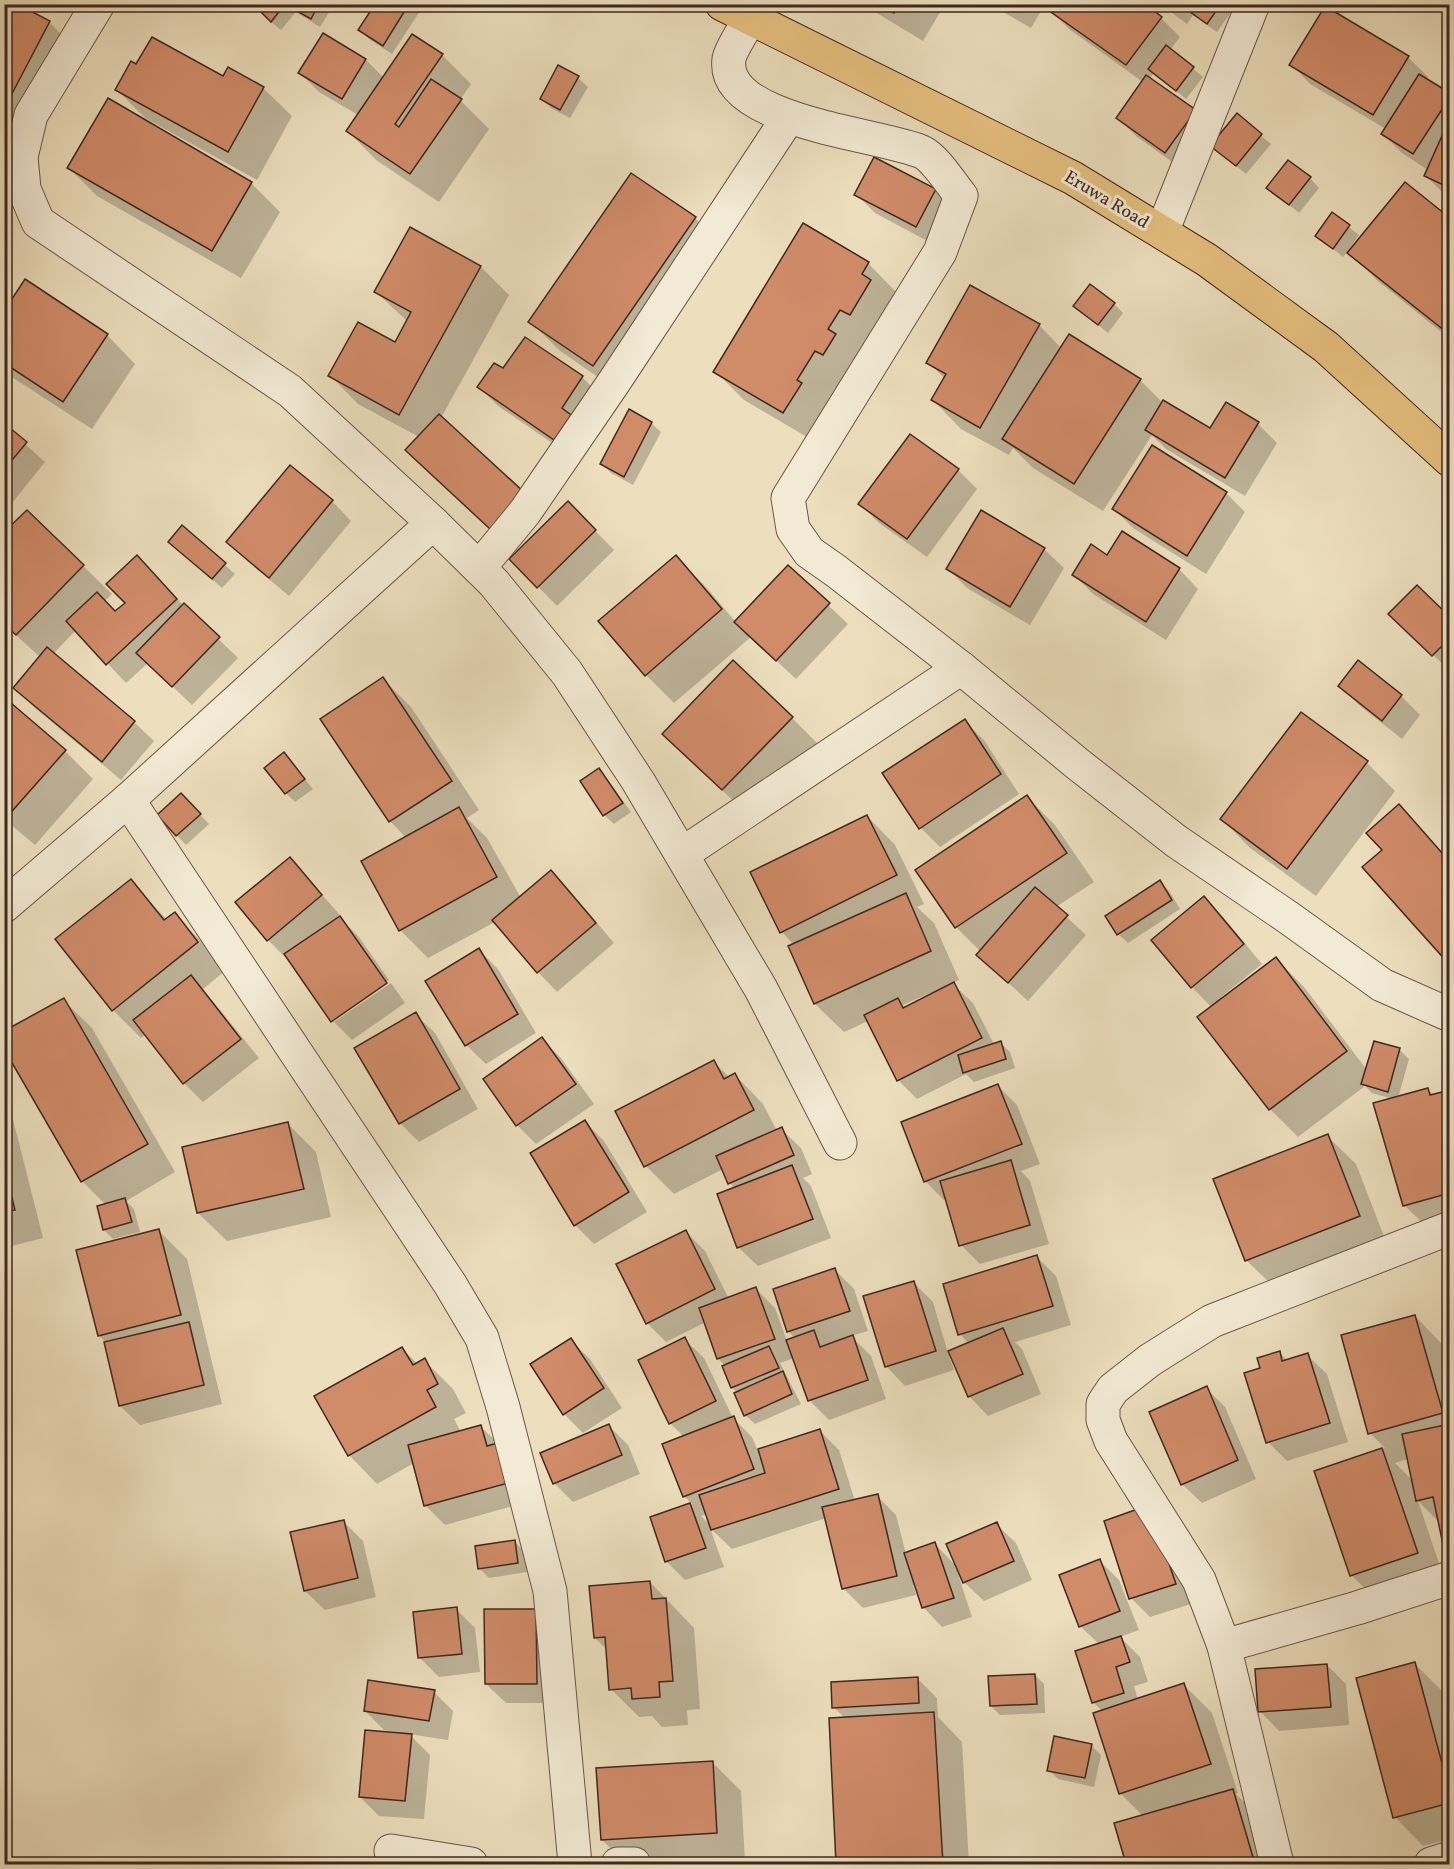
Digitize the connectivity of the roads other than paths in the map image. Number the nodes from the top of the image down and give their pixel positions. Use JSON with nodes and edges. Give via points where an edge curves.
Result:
{"nodes":[{"id":1,"x":98,"y":4,"type":"edge"},
{"id":2,"x":1253,"y":4,"type":"edge"},
{"id":3,"x":736,"y":11,"type":"edge"},
{"id":4,"x":788,"y":118,"type":"junction"},
{"id":5,"x":4,"y":195,"type":"edge"},
{"id":6,"x":38,"y":222,"type":"junction"},
{"id":7,"x":1162,"y":232,"type":"junction"},
{"id":8,"x":1449,"y":460,"type":"edge"},
{"id":9,"x":433,"y":523,"type":"junction"},
{"id":10,"x":479,"y":568,"type":"junction"},
{"id":11,"x":961,"y":668,"type":"junction"},
{"id":12,"x":128,"y":801,"type":"junction"},
{"id":13,"x":682,"y":854,"type":"junction"},
{"id":14,"x":4,"y":906,"type":"edge"},
{"id":15,"x":1449,"y":1015,"type":"edge"},
{"id":16,"x":840,"y":1143,"type":"dead end"},
{"id":17,"x":1449,"y":1228,"type":"edge"},
{"id":18,"x":1449,"y":1578,"type":"edge"},
{"id":19,"x":1224,"y":1646,"type":"junction"},
{"id":20,"x":391,"y":1851,"type":"dead end"},
{"id":21,"x":1449,"y":1858,"type":"edge"},
{"id":22,"x":471,"y":1864,"type":"edge"},
{"id":23,"x":574,"y":1864,"type":"edge"},
{"id":24,"x":618,"y":1864,"type":"edge"},
{"id":25,"x":634,"y":1864,"type":"edge"},
{"id":26,"x":1277,"y":1864,"type":"edge"},
{"id":27,"x":1431,"y":1864,"type":"edge"}],
"edges":[{"from":1,"to":6,"type":"street","via":[[31,115],[21,157],[24,189]]},
{"from":2,"to":7,"type":"street"},
{"from":3,"to":4,"type":"street","via":[[729,57],[731,78],[742,94]]},
{"from":3,"to":7,"type":"main road","name":"Eruwa Road","via":[[1073,178]]},
{"from":4,"to":10,"type":"street","via":[[532,502]]},
{"from":4,"to":11,"type":"street","via":[[924,153],[961,196],[940,252],[788,498],[793,529],[808,552]]},
{"from":5,"to":6,"type":"street"},
{"from":6,"to":9,"type":"street","via":[[290,391]]},
{"from":7,"to":8,"type":"main road","name":"Eruwa Road","via":[[1326,347]]},
{"from":9,"to":10,"type":"street"},
{"from":9,"to":12,"type":"street"},
{"from":10,"to":13,"type":"street","via":[[567,673]]},
{"from":11,"to":13,"type":"street"},
{"from":11,"to":15,"type":"street","via":[[1176,841],[1382,986]]},
{"from":12,"to":14,"type":"street"},
{"from":12,"to":23,"type":"street","via":[[483,1338],[550,1591]]},
{"from":13,"to":16,"type":"street","via":[[761,989]]},
{"from":17,"to":19,"type":"street","via":[[1212,1321],[1150,1360],[1113,1389],[1103,1404],[1102,1420],[1111,1441],[1199,1580]]},
{"from":18,"to":19,"type":"street"},
{"from":19,"to":26,"type":"street"},
{"from":20,"to":22,"type":"street"},
{"from":21,"to":27,"type":"street"},
{"from":24,"to":25,"type":"street"}]}
